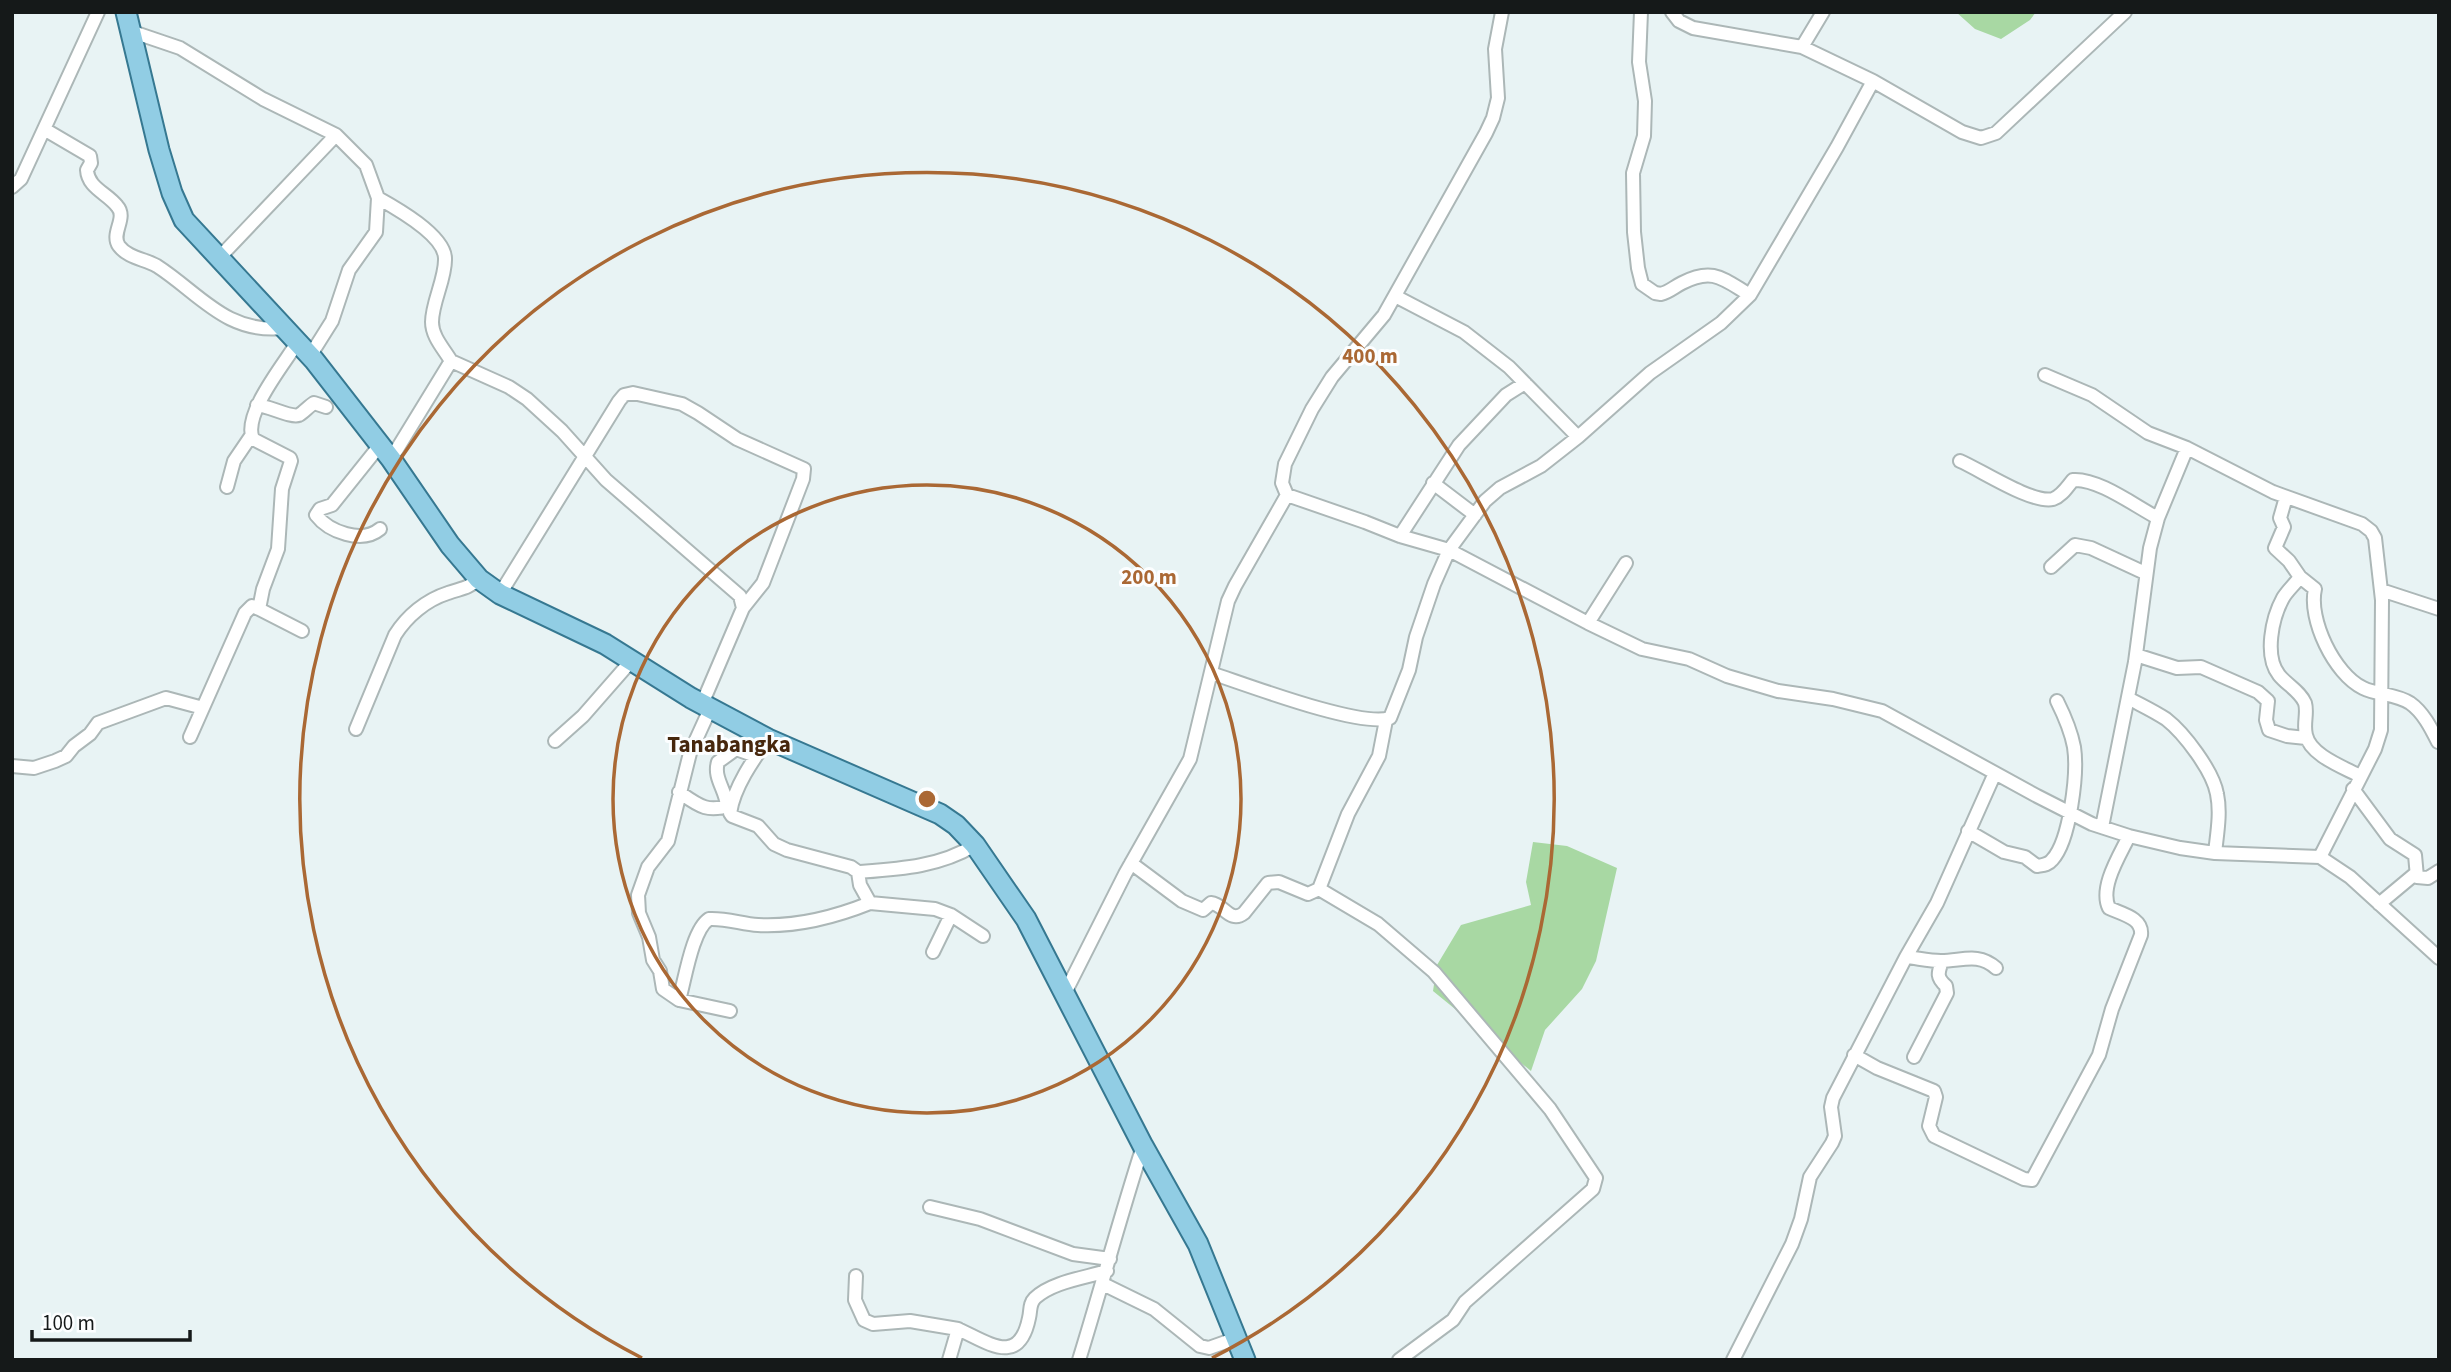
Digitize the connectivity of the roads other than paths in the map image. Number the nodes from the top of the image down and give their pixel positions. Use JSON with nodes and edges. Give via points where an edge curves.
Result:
{"nodes":[{"id":1,"x":98,"y":12,"type":"edge"},
{"id":2,"x":1502,"y":12,"type":"edge"},
{"id":3,"x":1640,"y":12,"type":"edge"},
{"id":4,"x":1672,"y":12,"type":"edge"},
{"id":5,"x":1823,"y":12,"type":"edge"},
{"id":6,"x":2125,"y":12,"type":"edge"},
{"id":7,"x":128,"y":21,"type":"edge"},
{"id":8,"x":1802,"y":47,"type":"junction"},
{"id":9,"x":1872,"y":81,"type":"junction"},
{"id":10,"x":44,"y":129,"type":"junction"},
{"id":11,"x":336,"y":135,"type":"junction"},
{"id":12,"x":12,"y":187,"type":"edge"},
{"id":13,"x":378,"y":198,"type":"junction"},
{"id":14,"x":218,"y":259,"type":"junction"},
{"id":15,"x":1750,"y":295,"type":"junction"},
{"id":16,"x":1395,"y":296,"type":"junction"},
{"id":17,"x":283,"y":328,"type":"junction"},
{"id":18,"x":304,"y":349,"type":"junction"},
{"id":19,"x":451,"y":361,"type":"junction"},
{"id":20,"x":2045,"y":375,"type":"dead end"},
{"id":21,"x":1525,"y":383,"type":"junction"},
{"id":22,"x":257,"y":405,"type":"junction"},
{"id":23,"x":326,"y":407,"type":"dead end"},
{"id":24,"x":251,"y":436,"type":"junction"},
{"id":25,"x":1578,"y":437,"type":"junction"},
{"id":26,"x":2187,"y":448,"type":"junction"},
{"id":27,"x":386,"y":452,"type":"junction"},
{"id":28,"x":584,"y":456,"type":"junction"},
{"id":29,"x":1961,"y":461,"type":"dead end"},
{"id":30,"x":1433,"y":483,"type":"junction"},
{"id":31,"x":227,"y":488,"type":"dead end"},
{"id":32,"x":1287,"y":495,"type":"junction"},
{"id":33,"x":2286,"y":497,"type":"junction"},
{"id":34,"x":1475,"y":515,"type":"junction"},
{"id":35,"x":2158,"y":518,"type":"junction"},
{"id":36,"x":380,"y":529,"type":"dead end"},
{"id":37,"x":1400,"y":536,"type":"junction"},
{"id":38,"x":1449,"y":550,"type":"junction"},
{"id":39,"x":1626,"y":563,"type":"dead end"},
{"id":40,"x":2051,"y":567,"type":"dead end"},
{"id":41,"x":2145,"y":573,"type":"junction"},
{"id":42,"x":2300,"y":577,"type":"junction"},
{"id":43,"x":479,"y":579,"type":"junction"},
{"id":44,"x":2381,"y":590,"type":"junction"},
{"id":45,"x":500,"y":594,"type":"junction"},
{"id":46,"x":743,"y":608,"type":"junction"},
{"id":47,"x":259,"y":609,"type":"junction"},
{"id":48,"x":2439,"y":610,"type":"edge"},
{"id":49,"x":1588,"y":623,"type":"junction"},
{"id":50,"x":302,"y":631,"type":"dead end"},
{"id":51,"x":2136,"y":655,"type":"junction"},
{"id":52,"x":632,"y":660,"type":"junction"},
{"id":53,"x":1211,"y":673,"type":"junction"},
{"id":54,"x":2383,"y":695,"type":"junction"},
{"id":55,"x":2128,"y":698,"type":"junction"},
{"id":56,"x":2057,"y":701,"type":"dead end"},
{"id":57,"x":706,"y":706,"type":"junction"},
{"id":58,"x":203,"y":708,"type":"junction"},
{"id":59,"x":1386,"y":720,"type":"junction"},
{"id":60,"x":356,"y":729,"type":"dead end"},
{"id":61,"x":190,"y":737,"type":"dead end"},
{"id":62,"x":2306,"y":738,"type":"junction"},
{"id":63,"x":768,"y":739,"type":"junction"},
{"id":64,"x":555,"y":741,"type":"dead end"},
{"id":65,"x":2438,"y":742,"type":"edge"},
{"id":66,"x":756,"y":756,"type":"junction"},
{"id":67,"x":12,"y":766,"type":"edge"},
{"id":68,"x":1995,"y":773,"type":"junction"},
{"id":69,"x":2360,"y":776,"type":"junction"},
{"id":70,"x":2353,"y":789,"type":"junction"},
{"id":71,"x":679,"y":792,"type":"junction"},
{"id":72,"x":729,"y":806,"type":"junction"},
{"id":73,"x":2071,"y":813,"type":"junction"},
{"id":74,"x":2102,"y":827,"type":"junction"},
{"id":75,"x":1968,"y":831,"type":"junction"},
{"id":76,"x":2129,"y":836,"type":"junction"},
{"id":77,"x":975,"y":845,"type":"junction"},
{"id":78,"x":2215,"y":853,"type":"junction"},
{"id":79,"x":2320,"y":857,"type":"junction"},
{"id":80,"x":1131,"y":863,"type":"junction"},
{"id":81,"x":2439,"y":871,"type":"edge"},
{"id":82,"x":858,"y":872,"type":"junction"},
{"id":83,"x":2415,"y":874,"type":"junction"},
{"id":84,"x":1320,"y":889,"type":"junction"},
{"id":85,"x":870,"y":903,"type":"junction"},
{"id":86,"x":2379,"y":904,"type":"junction"},
{"id":87,"x":951,"y":915,"type":"junction"},
{"id":88,"x":983,"y":936,"type":"dead end"},
{"id":89,"x":933,"y":952,"type":"dead end"},
{"id":90,"x":1906,"y":957,"type":"junction"},
{"id":91,"x":2439,"y":958,"type":"edge"},
{"id":92,"x":1942,"y":961,"type":"junction"},
{"id":93,"x":1996,"y":968,"type":"dead end"},
{"id":94,"x":1065,"y":993,"type":"junction"},
{"id":95,"x":679,"y":1000,"type":"junction"},
{"id":96,"x":730,"y":1011,"type":"dead end"},
{"id":97,"x":1854,"y":1055,"type":"junction"},
{"id":98,"x":1914,"y":1057,"type":"dead end"},
{"id":99,"x":1143,"y":1146,"type":"junction"},
{"id":100,"x":930,"y":1207,"type":"dead end"},
{"id":101,"x":1106,"y":1271,"type":"junction"},
{"id":102,"x":856,"y":1276,"type":"dead end"},
{"id":103,"x":958,"y":1329,"type":"junction"},
{"id":104,"x":1237,"y":1338,"type":"junction"},
{"id":105,"x":949,"y":1360,"type":"edge"},
{"id":106,"x":1079,"y":1360,"type":"edge"},
{"id":107,"x":1245,"y":1360,"type":"edge"},
{"id":108,"x":1399,"y":1360,"type":"edge"},
{"id":109,"x":1733,"y":1360,"type":"edge"}],
"edges":[{"from":1,"to":10,"type":"street"},
{"from":2,"to":16,"type":"street","via":[[1496,39],[1499,86],[1493,118]]},
{"from":3,"to":15,"type":"street","via":[[1644,136],[1633,173],[1640,279],[1647,289],[1661,294],[1683,282],[1716,275]]},
{"from":4,"to":8,"type":"street","via":[[1693,28]]},
{"from":5,"to":8,"type":"street"},
{"from":6,"to":9,"type":"street","via":[[2029,104],[1988,136],[1972,137]]},
{"from":7,"to":11,"type":"street","via":[[263,99]]},
{"from":7,"to":14,"type":"main road","via":[[172,193],[184,220]]},
{"from":8,"to":9,"type":"street"},
{"from":9,"to":15,"type":"street"},
{"from":10,"to":12,"type":"street","via":[[21,179]]},
{"from":10,"to":17,"type":"street","via":[[89,156],[87,176],[122,214],[116,234],[125,253],[153,264],[218,313],[258,328]]},
{"from":11,"to":13,"type":"street","via":[[366,165]]},
{"from":11,"to":14,"type":"street"},
{"from":13,"to":18,"type":"street","via":[[376,232],[349,270],[332,321]]},
{"from":13,"to":19,"type":"street","via":[[411,218],[444,254],[432,322]]},
{"from":14,"to":17,"type":"main road"},
{"from":15,"to":25,"type":"street","via":[[1721,323],[1650,373]]},
{"from":16,"to":21,"type":"street","via":[[1464,332]]},
{"from":16,"to":32,"type":"street","via":[[1332,377],[1295,440],[1282,474]]},
{"from":17,"to":18,"type":"main road"},
{"from":18,"to":22,"type":"street"},
{"from":18,"to":27,"type":"main road"},
{"from":19,"to":27,"type":"street"},
{"from":19,"to":28,"type":"street","via":[[527,399]]},
{"from":20,"to":26,"type":"street","via":[[2092,395],[2148,433]]},
{"from":21,"to":25,"type":"street"},
{"from":21,"to":30,"type":"street","via":[[1506,395],[1459,444]]},
{"from":22,"to":23,"type":"street","via":[[295,415],[314,403]]},
{"from":22,"to":24,"type":"street"},
{"from":24,"to":31,"type":"street","via":[[234,461]]},
{"from":24,"to":47,"type":"street","via":[[291,461],[282,489],[278,549]]},
{"from":25,"to":34,"type":"street","via":[[1541,466],[1493,493]]},
{"from":26,"to":33,"type":"street"},
{"from":26,"to":35,"type":"street"},
{"from":27,"to":36,"type":"street","via":[[316,515],[335,530],[356,536],[371,536]]},
{"from":27,"to":43,"type":"main road"},
{"from":28,"to":45,"type":"street"},
{"from":28,"to":46,"type":"street","via":[[736,591]]},
{"from":28,"to":46,"type":"street","via":[[624,395],[633,393],[689,407],[737,439],[801,466],[803,479],[763,583]]},
{"from":29,"to":35,"type":"street","via":[[2044,499],[2053,499],[2073,480],[2082,479]]},
{"from":30,"to":34,"type":"street"},
{"from":30,"to":37,"type":"street"},
{"from":32,"to":37,"type":"street"},
{"from":32,"to":53,"type":"street","via":[[1235,586]]},
{"from":33,"to":42,"type":"street","via":[[2280,518],[2284,527],[2275,548]]},
{"from":33,"to":44,"type":"street","via":[[2371,531]]},
{"from":34,"to":38,"type":"street"},
{"from":35,"to":41,"type":"street"},
{"from":37,"to":38,"type":"street"},
{"from":38,"to":49,"type":"street"},
{"from":38,"to":59,"type":"street","via":[[1425,606],[1394,713]]},
{"from":39,"to":49,"type":"street"},
{"from":40,"to":41,"type":"street","via":[[2075,545]]},
{"from":41,"to":51,"type":"street"},
{"from":42,"to":54,"type":"street","via":[[2315,589],[2313,606],[2334,659],[2355,683]]},
{"from":42,"to":62,"type":"street","via":[[2283,598],[2271,639],[2277,672],[2306,705]]},
{"from":43,"to":45,"type":"main road"},
{"from":43,"to":60,"type":"street","via":[[425,604],[401,626]]},
{"from":44,"to":48,"type":"street"},
{"from":44,"to":54,"type":"street"},
{"from":45,"to":52,"type":"main road"},
{"from":46,"to":57,"type":"street"},
{"from":47,"to":50,"type":"street"},
{"from":47,"to":58,"type":"street","via":[[252,606],[245,612]]},
{"from":49,"to":68,"type":"street","via":[[1651,652],[1689,659],[1727,676],[1882,711]]},
{"from":51,"to":55,"type":"street"},
{"from":51,"to":62,"type":"street","via":[[2176,667],[2201,667],[2258,692],[2268,701],[2269,730]]},
{"from":52,"to":57,"type":"main road"},
{"from":52,"to":64,"type":"street"},
{"from":53,"to":59,"type":"street","via":[[1311,706]]},
{"from":53,"to":80,"type":"street","via":[[1191,759]]},
{"from":54,"to":65,"type":"street","via":[[2408,701],[2418,709]]},
{"from":54,"to":69,"type":"street","via":[[2381,730]]},
{"from":55,"to":74,"type":"street"},
{"from":55,"to":78,"type":"street","via":[[2166,719],[2208,772],[2217,791]]},
{"from":56,"to":73,"type":"street","via":[[2074,747]]},
{"from":57,"to":63,"type":"main road"},
{"from":57,"to":71,"type":"street"},
{"from":58,"to":61,"type":"street"},
{"from":58,"to":67,"type":"street","via":[[166,698],[99,723],[55,761],[34,768]]},
{"from":59,"to":84,"type":"street","via":[[1379,756],[1349,814]]},
{"from":62,"to":69,"type":"street","via":[[2325,757]]},
{"from":63,"to":66,"type":"street"},
{"from":63,"to":77,"type":"main road","via":[[940,814]]},
{"from":66,"to":72,"type":"street"},
{"from":66,"to":72,"type":"street","via":[[736,749],[718,762],[717,776]]},
{"from":68,"to":73,"type":"street"},
{"from":68,"to":75,"type":"street"},
{"from":69,"to":70,"type":"street"},
{"from":70,"to":79,"type":"street"},
{"from":70,"to":83,"type":"street","via":[[2390,839],[2413,852]]},
{"from":71,"to":72,"type":"street","via":[[710,810]]},
{"from":71,"to":95,"type":"street","via":[[668,841],[648,867],[638,895],[661,985]]},
{"from":72,"to":82,"type":"street","via":[[732,816],[758,825],[774,844]]},
{"from":73,"to":74,"type":"street"},
{"from":73,"to":75,"type":"street","via":[[2054,858],[2039,866]]},
{"from":74,"to":76,"type":"street"},
{"from":75,"to":90,"type":"street","via":[[1937,903]]},
{"from":76,"to":78,"type":"street"},
{"from":76,"to":97,"type":"street","via":[[2106,890],[2106,901],[2109,908],[2138,922],[2141,935],[2099,1055],[2032,1180],[1934,1136],[1928,1126],[1934,1091]]},
{"from":77,"to":82,"type":"street","via":[[935,863]]},
{"from":77,"to":94,"type":"main road","via":[[1026,919]]},
{"from":78,"to":79,"type":"street"},
{"from":79,"to":86,"type":"street"},
{"from":80,"to":84,"type":"street","via":[[1182,901],[1203,910],[1217,903],[1236,917],[1244,914],[1268,883],[1279,882],[1308,894]]},
{"from":80,"to":94,"type":"street"},
{"from":81,"to":83,"type":"street","via":[[2428,878]]},
{"from":82,"to":85,"type":"street"},
{"from":83,"to":86,"type":"street"},
{"from":84,"to":108,"type":"street","via":[[1378,924],[1434,972],[1550,1109],[1596,1178],[1592,1189],[1465,1302],[1453,1321]]},
{"from":85,"to":87,"type":"street","via":[[935,909]]},
{"from":85,"to":95,"type":"street","via":[[834,917],[796,923],[760,925],[709,919],[697,934]]},
{"from":86,"to":91,"type":"street"},
{"from":87,"to":88,"type":"street"},
{"from":87,"to":89,"type":"street"},
{"from":90,"to":92,"type":"street"},
{"from":90,"to":97,"type":"street"},
{"from":92,"to":93,"type":"street","via":[[1970,957]]},
{"from":92,"to":98,"type":"street","via":[[1938,974],[1947,993]]},
{"from":94,"to":99,"type":"main road"},
{"from":95,"to":96,"type":"street"},
{"from":97,"to":109,"type":"street","via":[[1833,1098],[1835,1136],[1810,1177],[1792,1244]]},
{"from":99,"to":101,"type":"street"},
{"from":99,"to":104,"type":"main road","via":[[1198,1244]]},
{"from":100,"to":101,"type":"street","via":[[980,1219]]},
{"from":101,"to":103,"type":"street","via":[[1048,1289],[1037,1297],[1030,1305],[1019,1344],[994,1345]]},
{"from":101,"to":104,"type":"street","via":[[1200,1346],[1209,1348]]},
{"from":101,"to":106,"type":"street"},
{"from":102,"to":103,"type":"street","via":[[855,1300],[864,1320]]},
{"from":103,"to":105,"type":"street"},
{"from":104,"to":107,"type":"main road"}]}
